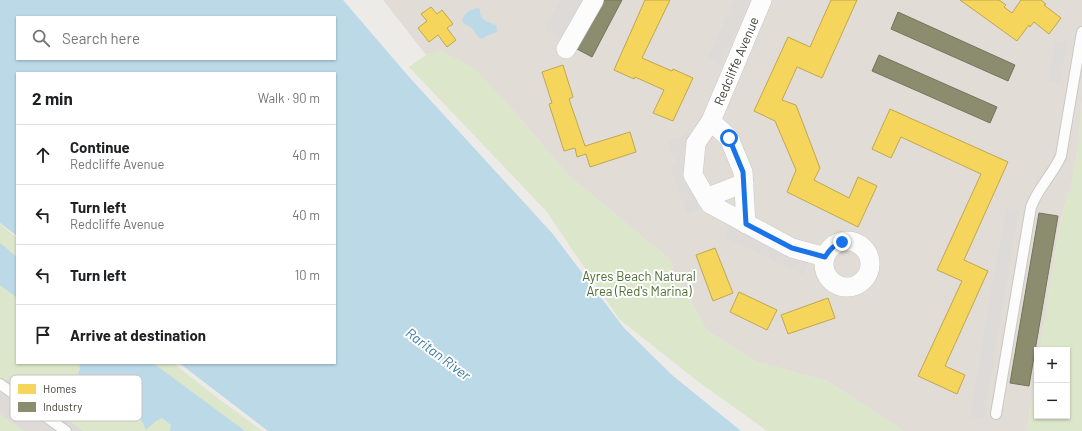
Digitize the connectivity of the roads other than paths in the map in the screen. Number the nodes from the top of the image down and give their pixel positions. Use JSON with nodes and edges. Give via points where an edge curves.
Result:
{"nodes":[{"id":1,"x":594,"y":0,"type":"edge"},
{"id":2,"x":762,"y":0,"type":"edge"},
{"id":3,"x":1082,"y":32,"type":"edge"},
{"id":4,"x":566,"y":50,"type":"dead end"},
{"id":5,"x":711,"y":122,"type":"junction"},
{"id":6,"x":744,"y":183,"type":"junction"},
{"id":7,"x":706,"y":198,"type":"junction"},
{"id":8,"x":746,"y":224,"type":"junction"},
{"id":9,"x":825,"y":257,"type":"dead end"},
{"id":10,"x":0,"y":384,"type":"edge"},
{"id":11,"x":10,"y":391,"type":"edge"},
{"id":12,"x":996,"y":414,"type":"dead end"},
{"id":13,"x":52,"y":421,"type":"edge"},
{"id":14,"x":66,"y":431,"type":"edge"}],
"edges":[{"from":1,"to":4,"type":"street"},
{"from":2,"to":5,"type":"street","name":"Redcliffe Avenue"},
{"from":3,"to":12,"type":"lane","via":[[1061,156],[1035,196],[1031,207]]},
{"from":5,"to":6,"type":"street","name":"Redcliffe Avenue","via":[[729,138],[743,172]]},
{"from":5,"to":7,"type":"street","name":"Redcliffe Avenue","via":[[696,143],[693,175]]},
{"from":6,"to":7,"type":"street"},
{"from":6,"to":8,"type":"street","name":"Redcliffe Avenue"},
{"from":7,"to":8,"type":"street","name":"Redcliffe Avenue","via":[[710,204]]},
{"from":8,"to":9,"type":"street","name":"Redcliffe Avenue","via":[[792,248]]},
{"from":10,"to":11,"type":"lane"},
{"from":13,"to":14,"type":"lane"}]}
